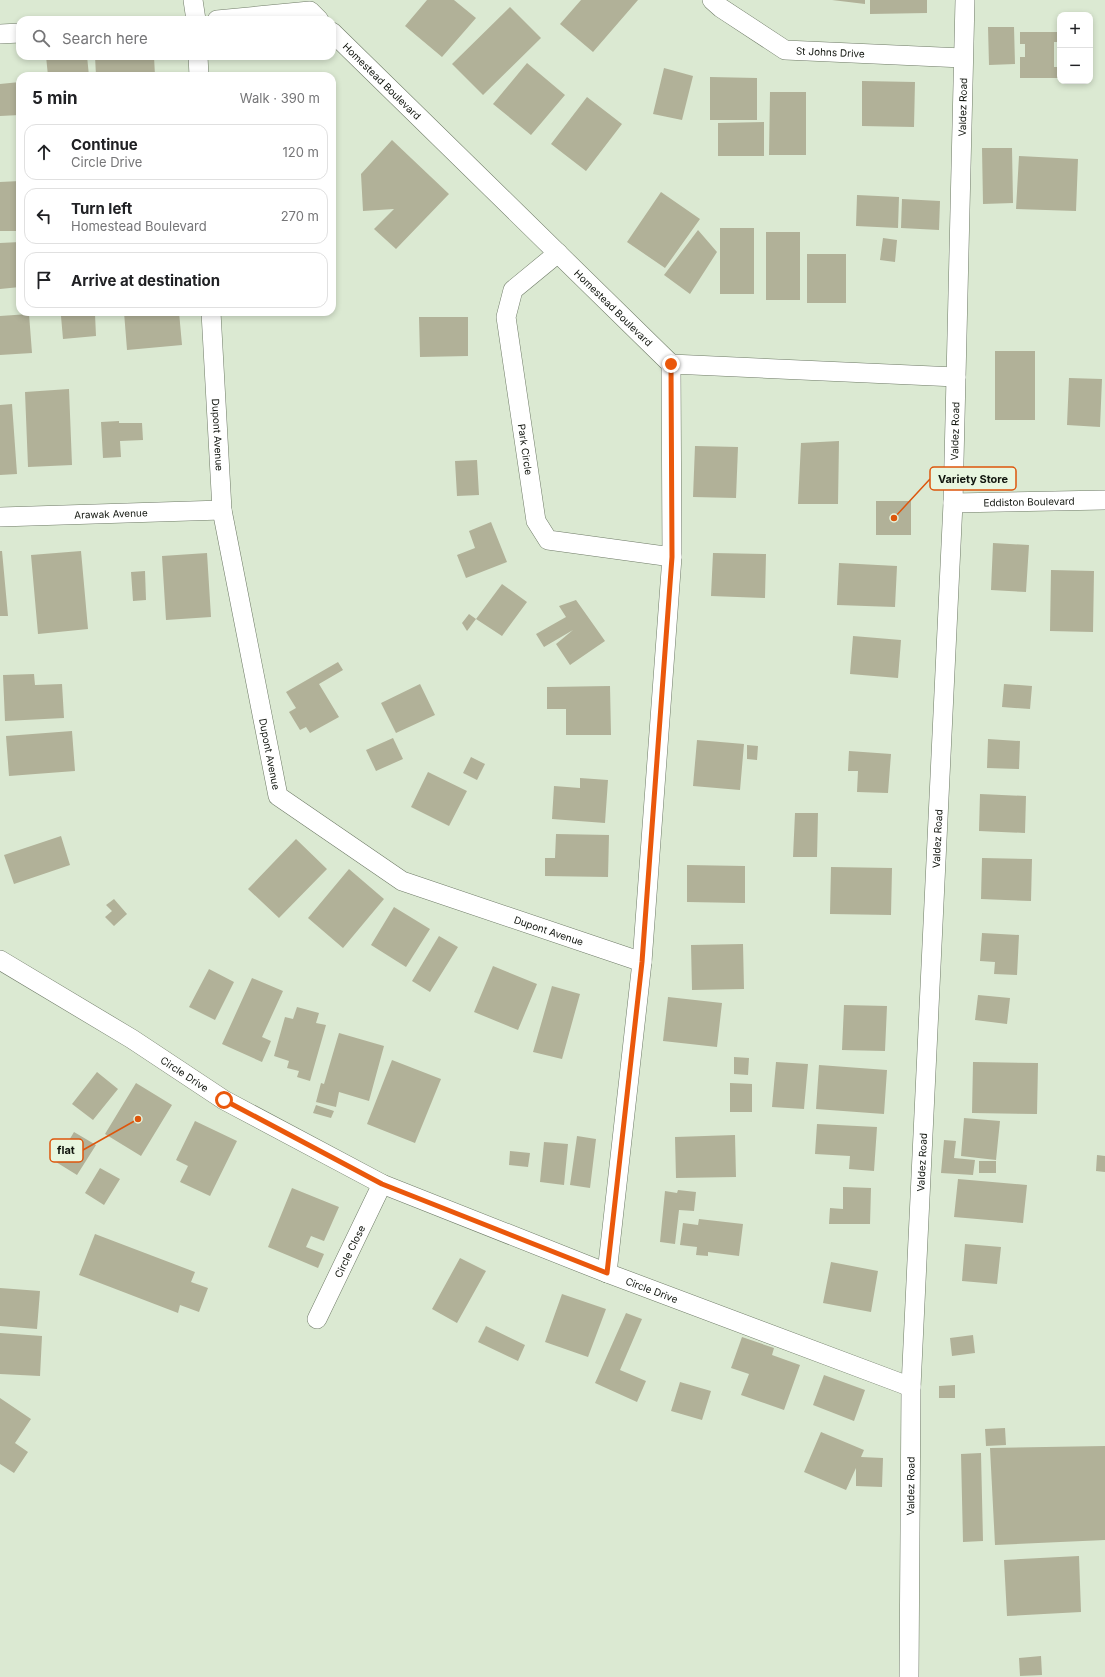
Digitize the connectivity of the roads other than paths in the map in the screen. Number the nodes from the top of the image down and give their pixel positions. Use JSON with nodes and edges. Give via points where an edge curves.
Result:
{"nodes":[{"id":1,"x":193,"y":0,"type":"edge"},
{"id":2,"x":712,"y":0,"type":"edge"},
{"id":3,"x":965,"y":0,"type":"edge"},
{"id":4,"x":195,"y":16,"type":"edge"},
{"id":5,"x":258,"y":16,"type":"edge"},
{"id":6,"x":315,"y":16,"type":"edge"},
{"id":7,"x":16,"y":33,"type":"edge"},
{"id":8,"x":0,"y":34,"type":"edge"},
{"id":9,"x":336,"y":36,"type":"edge"},
{"id":10,"x":964,"y":58,"type":"junction"},
{"id":11,"x":198,"y":60,"type":"edge"},
{"id":12,"x":199,"y":72,"type":"edge"},
{"id":13,"x":558,"y":253,"type":"junction"},
{"id":14,"x":211,"y":316,"type":"edge"},
{"id":15,"x":671,"y":364,"type":"junction"},
{"id":16,"x":956,"y":377,"type":"junction"},
{"id":17,"x":1105,"y":500,"type":"edge"},
{"id":18,"x":953,"y":503,"type":"junction"},
{"id":19,"x":222,"y":510,"type":"junction"},
{"id":20,"x":0,"y":517,"type":"edge"},
{"id":21,"x":672,"y":557,"type":"junction"},
{"id":22,"x":0,"y":960,"type":"edge"},
{"id":23,"x":642,"y":962,"type":"junction"},
{"id":24,"x":382,"y":1184,"type":"junction"},
{"id":25,"x":607,"y":1273,"type":"junction"},
{"id":26,"x":317,"y":1319,"type":"dead end"},
{"id":27,"x":911,"y":1386,"type":"junction"},
{"id":28,"x":909,"y":1677,"type":"edge"}],
"edges":[{"from":1,"to":4,"type":"street"},
{"from":2,"to":10,"type":"street","name":"St Johns Drive","via":[[720,8],[786,50]]},
{"from":3,"to":10,"type":"street","name":"Valdez Road"},
{"from":5,"to":6,"type":"street","via":[[310,11]]},
{"from":7,"to":8,"type":"street"},
{"from":9,"to":13,"type":"street","name":"Homestead Boulevard"},
{"from":10,"to":16,"type":"street","name":"Valdez Road"},
{"from":11,"to":12,"type":"street"},
{"from":13,"to":15,"type":"street","name":"Homestead Boulevard"},
{"from":13,"to":21,"type":"street","name":"Park Circle","via":[[513,290],[506,317],[536,521],[548,540]]},
{"from":14,"to":19,"type":"street","name":"Dupont Avenue"},
{"from":15,"to":16,"type":"street"},
{"from":15,"to":21,"type":"street"},
{"from":16,"to":18,"type":"street","name":"Valdez Road"},
{"from":17,"to":18,"type":"street","name":"Eddiston Boulevard"},
{"from":18,"to":27,"type":"street","name":"Valdez Road"},
{"from":19,"to":20,"type":"street","name":"Arawak Avenue"},
{"from":19,"to":23,"type":"street","name":"Dupont Avenue","via":[[278,796],[402,881]]},
{"from":21,"to":23,"type":"street"},
{"from":22,"to":24,"type":"street","name":"Circle Drive","via":[[132,1039],[224,1100]]},
{"from":23,"to":25,"type":"street"},
{"from":24,"to":25,"type":"street","name":"Circle Drive"},
{"from":24,"to":26,"type":"street","name":"Circle Close"},
{"from":25,"to":27,"type":"street","name":"Circle Drive"},
{"from":27,"to":28,"type":"street","name":"Valdez Road"}]}
